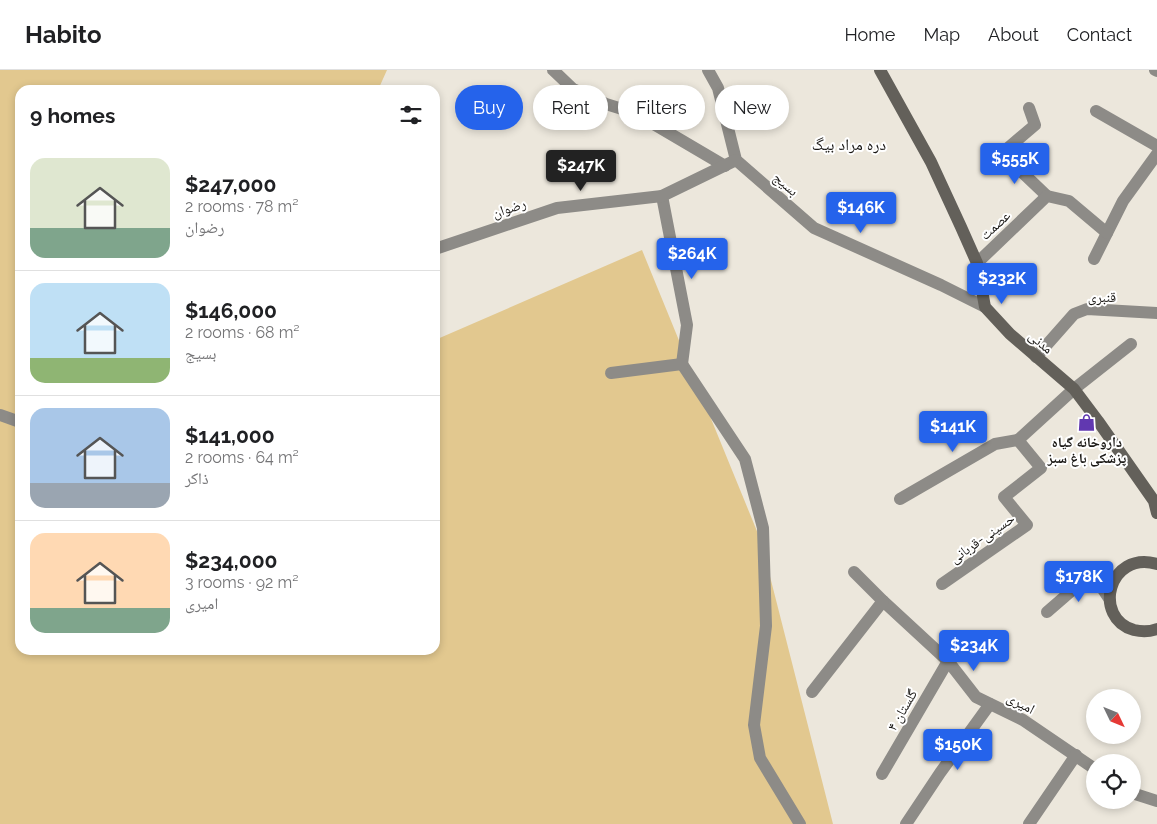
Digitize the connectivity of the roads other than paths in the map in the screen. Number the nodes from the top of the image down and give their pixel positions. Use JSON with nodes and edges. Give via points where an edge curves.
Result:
{"nodes":[{"id":1,"x":553,"y":70,"type":"edge"},
{"id":2,"x":708,"y":70,"type":"edge"},
{"id":3,"x":880,"y":70,"type":"edge"},
{"id":4,"x":1029,"y":108,"type":"dead end"},
{"id":5,"x":1096,"y":111,"type":"dead end"},
{"id":6,"x":1157,"y":146,"type":"edge"},
{"id":7,"x":1157,"y":154,"type":"edge"},
{"id":8,"x":730,"y":163,"type":"junction"},
{"id":9,"x":662,"y":196,"type":"junction"},
{"id":10,"x":1047,"y":196,"type":"junction"},
{"id":11,"x":1107,"y":233,"type":"junction"},
{"id":12,"x":440,"y":246,"type":"edge"},
{"id":13,"x":1094,"y":258,"type":"dead end"},
{"id":14,"x":977,"y":263,"type":"junction"},
{"id":15,"x":985,"y":307,"type":"junction"},
{"id":16,"x":1157,"y":313,"type":"edge"},
{"id":17,"x":1131,"y":344,"type":"dead end"},
{"id":18,"x":1036,"y":358,"type":"junction"},
{"id":19,"x":682,"y":364,"type":"junction"},
{"id":20,"x":611,"y":373,"type":"dead end"},
{"id":21,"x":1074,"y":390,"type":"junction"},
{"id":22,"x":0,"y":415,"type":"edge"},
{"id":23,"x":15,"y":420,"type":"edge"},
{"id":24,"x":1018,"y":440,"type":"junction"},
{"id":25,"x":900,"y":499,"type":"dead end"},
{"id":26,"x":1155,"y":499,"type":"edge"},
{"id":27,"x":1157,"y":514,"type":"edge"},
{"id":28,"x":1157,"y":564,"type":"edge"},
{"id":29,"x":854,"y":572,"type":"dead end"},
{"id":30,"x":942,"y":584,"type":"dead end"},
{"id":31,"x":1110,"y":600,"type":"junction"},
{"id":32,"x":883,"y":601,"type":"junction"},
{"id":33,"x":1047,"y":612,"type":"dead end"},
{"id":34,"x":1157,"y":629,"type":"edge"},
{"id":35,"x":948,"y":661,"type":"junction"},
{"id":36,"x":812,"y":692,"type":"dead end"},
{"id":37,"x":990,"y":704,"type":"junction"},
{"id":38,"x":1076,"y":756,"type":"junction"},
{"id":39,"x":1086,"y":763,"type":"edge"},
{"id":40,"x":882,"y":774,"type":"dead end"},
{"id":41,"x":1141,"y":796,"type":"edge"},
{"id":42,"x":1157,"y":801,"type":"edge"},
{"id":43,"x":800,"y":824,"type":"edge"},
{"id":44,"x":906,"y":824,"type":"edge"},
{"id":45,"x":1029,"y":824,"type":"edge"}],
"edges":[{"from":1,"to":8,"type":"street","name":"بسیج","via":[[573,89],[635,114]]},
{"from":2,"to":8,"type":"street","via":[[718,88]]},
{"from":3,"to":14,"type":"street","via":[[931,162]]},
{"from":4,"to":10,"type":"street","via":[[1035,124],[1002,153]]},
{"from":5,"to":6,"type":"street"},
{"from":7,"to":11,"type":"street","via":[[1124,201]]},
{"from":8,"to":9,"type":"street","name":"رضوان"},
{"from":8,"to":15,"type":"street","name":"بسیج","via":[[814,228]]},
{"from":9,"to":12,"type":"street","name":"رضوان","via":[[557,208]]},
{"from":9,"to":19,"type":"street","via":[[687,325]]},
{"from":10,"to":11,"type":"street","via":[[1068,201]]},
{"from":10,"to":14,"type":"street","name":"عصمت"},
{"from":11,"to":13,"type":"street"},
{"from":14,"to":15,"type":"street"},
{"from":15,"to":18,"type":"street","name":"مدنی"},
{"from":16,"to":18,"type":"street","name":"قنبری","via":[[1088,309],[1074,314]]},
{"from":17,"to":21,"type":"street"},
{"from":18,"to":21,"type":"street","name":"مدنی"},
{"from":19,"to":20,"type":"street"},
{"from":19,"to":43,"type":"street","via":[[745,459],[763,528],[766,626],[754,725],[760,758]]},
{"from":21,"to":24,"type":"street"},
{"from":21,"to":26,"type":"street","name":"مدنی"},
{"from":22,"to":23,"type":"street"},
{"from":24,"to":25,"type":"street","via":[[995,444]]},
{"from":24,"to":30,"type":"street","name":"حسینی-قربانی","via":[[1041,468],[1004,496],[1027,525]]},
{"from":26,"to":27,"type":"street","name":"مدنی"},
{"from":28,"to":31,"type":"street","via":[[1139,562],[1120,571],[1110,590]]},
{"from":29,"to":32,"type":"street","name":"امیری"},
{"from":31,"to":33,"type":"street","via":[[1092,573]]},
{"from":31,"to":34,"type":"street","via":[[1113,612],[1130,629],[1142,632]]},
{"from":32,"to":35,"type":"street","name":"امیری"},
{"from":32,"to":36,"type":"street"},
{"from":35,"to":37,"type":"street","name":"امیری","via":[[976,697]]},
{"from":35,"to":40,"type":"street","name":"گلستان ۴"},
{"from":37,"to":38,"type":"street","name":"امیری","via":[[1023,720]]},
{"from":37,"to":44,"type":"street"},
{"from":38,"to":39,"type":"street","name":"امیری"},
{"from":38,"to":45,"type":"street"},
{"from":41,"to":42,"type":"street"}]}
